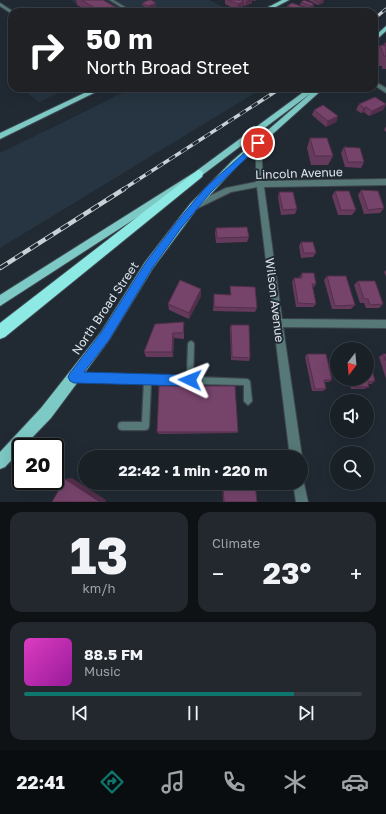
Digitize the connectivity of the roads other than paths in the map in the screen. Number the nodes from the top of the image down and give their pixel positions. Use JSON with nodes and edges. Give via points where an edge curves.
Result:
{"nodes":[{"id":1,"x":111,"y":0,"type":"edge"},
{"id":2,"x":286,"y":0,"type":"edge"},
{"id":3,"x":125,"y":8,"type":"edge"},
{"id":4,"x":271,"y":8,"type":"edge"},
{"id":5,"x":386,"y":28,"type":"edge"},
{"id":6,"x":378,"y":36,"type":"edge"},
{"id":7,"x":93,"y":92,"type":"edge"},
{"id":8,"x":307,"y":92,"type":"edge"},
{"id":9,"x":316,"y":92,"type":"edge"},
{"id":10,"x":0,"y":136,"type":"edge"},
{"id":11,"x":258,"y":143,"type":"junction"},
{"id":12,"x":198,"y":174,"type":"junction"},
{"id":13,"x":386,"y":182,"type":"edge"},
{"id":14,"x":260,"y":184,"type":"junction"},
{"id":15,"x":193,"y":207,"type":"junction"},
{"id":16,"x":0,"y":301,"type":"edge"},
{"id":17,"x":278,"y":323,"type":"junction"},
{"id":18,"x":386,"y":324,"type":"edge"},
{"id":19,"x":0,"y":332,"type":"edge"},
{"id":20,"x":191,"y":344,"type":"dead end"},
{"id":21,"x":74,"y":377,"type":"junction"},
{"id":22,"x":148,"y":379,"type":"junction"},
{"id":23,"x":190,"y":380,"type":"junction"},
{"id":24,"x":248,"y":401,"type":"dead end"},
{"id":25,"x":122,"y":426,"type":"dead end"},
{"id":26,"x":295,"y":450,"type":"edge"},
{"id":27,"x":0,"y":462,"type":"edge"},
{"id":28,"x":300,"y":490,"type":"edge"},
{"id":29,"x":302,"y":502,"type":"edge"}],
"edges":[{"from":1,"to":3,"type":"lane"},
{"from":2,"to":4,"type":"main road"},
{"from":5,"to":6,"type":"main road"},
{"from":7,"to":10,"type":"main road"},
{"from":8,"to":12,"type":"main road"},
{"from":9,"to":11,"type":"main road","name":"North Broad Street"},
{"from":11,"to":14,"type":"street","name":"Wilson Avenue"},
{"from":11,"to":15,"type":"main road","name":"North Broad Street"},
{"from":12,"to":16,"type":"main road"},
{"from":12,"to":19,"type":"highway"},
{"from":13,"to":14,"type":"street","name":"Lincoln Avenue"},
{"from":14,"to":15,"type":"street","name":"Lincoln Avenue","via":[[229,190]]},
{"from":14,"to":17,"type":"street","name":"Wilson Avenue"},
{"from":15,"to":21,"type":"main road","name":"North Broad Street"},
{"from":17,"to":18,"type":"street"},
{"from":17,"to":26,"type":"street","name":"Wilson Avenue"},
{"from":20,"to":23,"type":"lane"},
{"from":21,"to":22,"type":"lane"},
{"from":21,"to":27,"type":"main road","name":"North Broad Street","via":[[46,413]]},
{"from":22,"to":23,"type":"lane"},
{"from":22,"to":25,"type":"lane","via":[[145,426]]},
{"from":23,"to":24,"type":"lane","via":[[247,382]]},
{"from":28,"to":29,"type":"street"}]}
